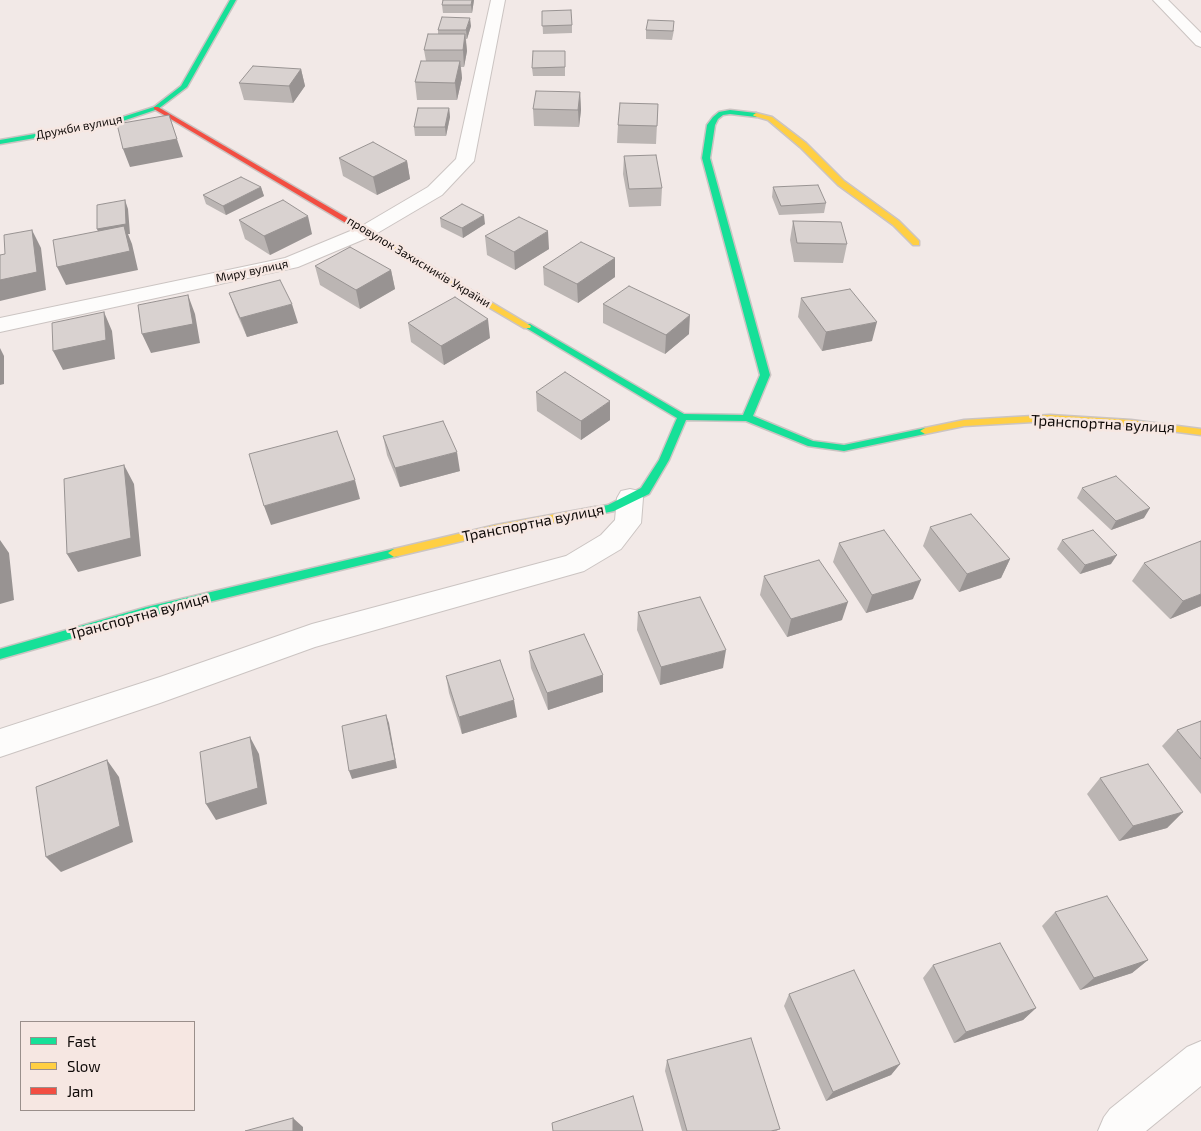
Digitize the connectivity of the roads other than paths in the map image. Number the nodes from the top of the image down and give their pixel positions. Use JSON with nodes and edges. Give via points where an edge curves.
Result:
{"nodes":[{"id":1,"x":233,"y":0,"type":"edge"},
{"id":2,"x":498,"y":0,"type":"edge"},
{"id":3,"x":1160,"y":0,"type":"edge"},
{"id":4,"x":1174,"y":15,"type":"junction"},
{"id":5,"x":1192,"y":16,"type":"dead end"},
{"id":6,"x":1201,"y":42,"type":"edge"},
{"id":7,"x":156,"y":108,"type":"junction"},
{"id":8,"x":0,"y":142,"type":"edge"},
{"id":9,"x":367,"y":231,"type":"junction"},
{"id":10,"x":916,"y":243,"type":"dead end"},
{"id":11,"x":0,"y":325,"type":"edge"},
{"id":12,"x":682,"y":417,"type":"junction"},
{"id":13,"x":747,"y":418,"type":"junction"},
{"id":14,"x":1201,"y":432,"type":"edge"},
{"id":15,"x":630,"y":498,"type":"junction"},
{"id":16,"x":0,"y":654,"type":"edge"},
{"id":17,"x":0,"y":743,"type":"edge"},
{"id":18,"x":1201,"y":1061,"type":"edge"},
{"id":19,"x":1118,"y":1131,"type":"edge"}],
"edges":[{"from":1,"to":7,"type":"street","name":"Дружби вулиця","via":[[184,87]]},
{"from":2,"to":9,"type":"street","name":"Миру вулиця","via":[[465,161],[435,191]]},
{"from":3,"to":4,"type":"street"},
{"from":4,"to":5,"type":"street"},
{"from":4,"to":6,"type":"street"},
{"from":7,"to":8,"type":"street","name":"Дружби вулиця","via":[[111,123]]},
{"from":7,"to":9,"type":"street","name":"провулок Захисників України"},
{"from":9,"to":11,"type":"street","name":"Миру вулиця","via":[[291,263]]},
{"from":9,"to":12,"type":"street","name":"провулок Захисників України"},
{"from":10,"to":13,"type":"street","via":[[896,223],[841,183],[804,145],[770,118],[730,112],[715,118],[706,158],[765,375]]},
{"from":12,"to":13,"type":"street","name":"Транспортна вулиця"},
{"from":12,"to":15,"type":"street","name":"Транспортна вулиця","via":[[664,460],[645,491]]},
{"from":13,"to":14,"type":"street","name":"Транспортна вулиця","via":[[812,444],[844,448],[964,423],[1050,418],[1131,422]]},
{"from":15,"to":16,"type":"street","name":"Транспортна вулиця","via":[[610,508],[496,529],[146,612]]},
{"from":15,"to":17,"type":"street","via":[[628,523],[611,542],[574,564],[312,636]]},
{"from":18,"to":19,"type":"street"}]}
